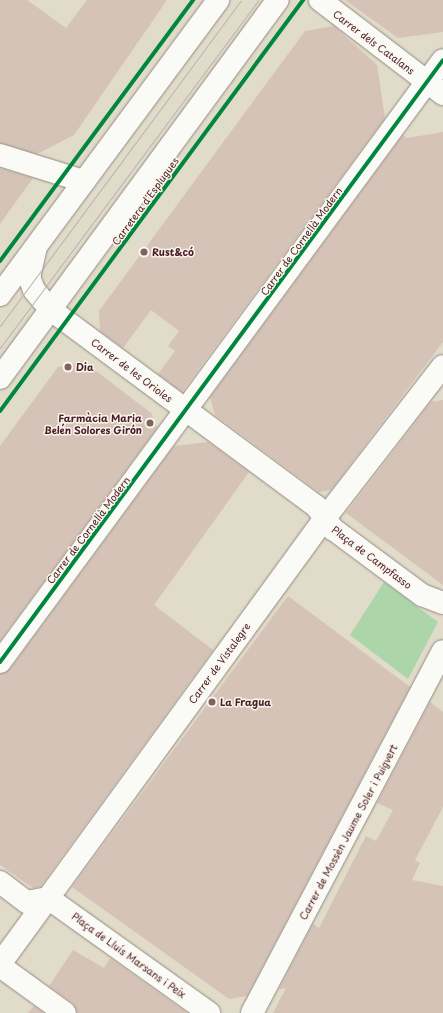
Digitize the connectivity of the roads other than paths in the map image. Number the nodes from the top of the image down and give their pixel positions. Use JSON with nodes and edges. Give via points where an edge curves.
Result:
{"nodes":[{"id":1,"x":218,"y":0,"type":"edge"},
{"id":2,"x":278,"y":0,"type":"edge"},
{"id":3,"x":322,"y":3,"type":"edge"},
{"id":4,"x":443,"y":60,"type":"edge"},
{"id":5,"x":435,"y":88,"type":"edge"},
{"id":6,"x":0,"y":155,"type":"edge"},
{"id":7,"x":83,"y":180,"type":"junction"},
{"id":8,"x":36,"y":247,"type":"junction"},
{"id":9,"x":0,"y":295,"type":"edge"},
{"id":10,"x":51,"y":310,"type":"junction"},
{"id":11,"x":443,"y":366,"type":"edge"},
{"id":12,"x":0,"y":378,"type":"edge"},
{"id":13,"x":433,"y":388,"type":"edge"},
{"id":14,"x":186,"y":411,"type":"junction"},
{"id":15,"x":326,"y":518,"type":"junction"},
{"id":16,"x":443,"y":603,"type":"edge"},
{"id":17,"x":443,"y":651,"type":"edge"},
{"id":18,"x":0,"y":662,"type":"edge"},
{"id":19,"x":0,"y":882,"type":"edge"},
{"id":20,"x":48,"y":898,"type":"junction"},
{"id":21,"x":0,"y":965,"type":"edge"},
{"id":22,"x":66,"y":1013,"type":"edge"},
{"id":23,"x":209,"y":1013,"type":"edge"},
{"id":24,"x":252,"y":1013,"type":"edge"}],
"edges":[{"from":1,"to":7,"type":"street"},
{"from":2,"to":10,"type":"street","name":"Carretera d'Esplugues"},
{"from":3,"to":5,"type":"street","name":"Carrer dels Catalans"},
{"from":4,"to":5,"type":"street","name":"Carrer de Cornellà Modern"},
{"from":5,"to":14,"type":"street","name":"Carrer de Cornellà Modern"},
{"from":6,"to":7,"type":"street"},
{"from":7,"to":8,"type":"street"},
{"from":8,"to":9,"type":"street"},
{"from":8,"to":10,"type":"street","name":"Carrer de les Orioles","via":[[29,277],[34,290]]},
{"from":10,"to":12,"type":"street","name":"Carretera d'Esplugues"},
{"from":10,"to":14,"type":"street","name":"Carrer de les Orioles"},
{"from":11,"to":13,"type":"street","name":"Carrer de Vistalegre"},
{"from":13,"to":15,"type":"street","name":"Carrer de Vistalegre"},
{"from":14,"to":15,"type":"street","name":"Carrer de les Orioles","via":[[316,506]]},
{"from":14,"to":18,"type":"street","name":"Carrer de Cornellà Modern"},
{"from":15,"to":16,"type":"street","name":"Plaça de Campfasso","via":[[333,529],[422,595]]},
{"from":15,"to":20,"type":"street","name":"Carrer de Vistalegre"},
{"from":17,"to":24,"type":"street","name":"Carrer de Mossèn Jaume Soler i Puigvert"},
{"from":19,"to":20,"type":"street","via":[[27,902]]},
{"from":20,"to":21,"type":"street","name":"Carrer de Vistalegre"},
{"from":20,"to":23,"type":"street","name":"Plaça de Lluís Marsans i Peix"},
{"from":21,"to":22,"type":"street"}]}
